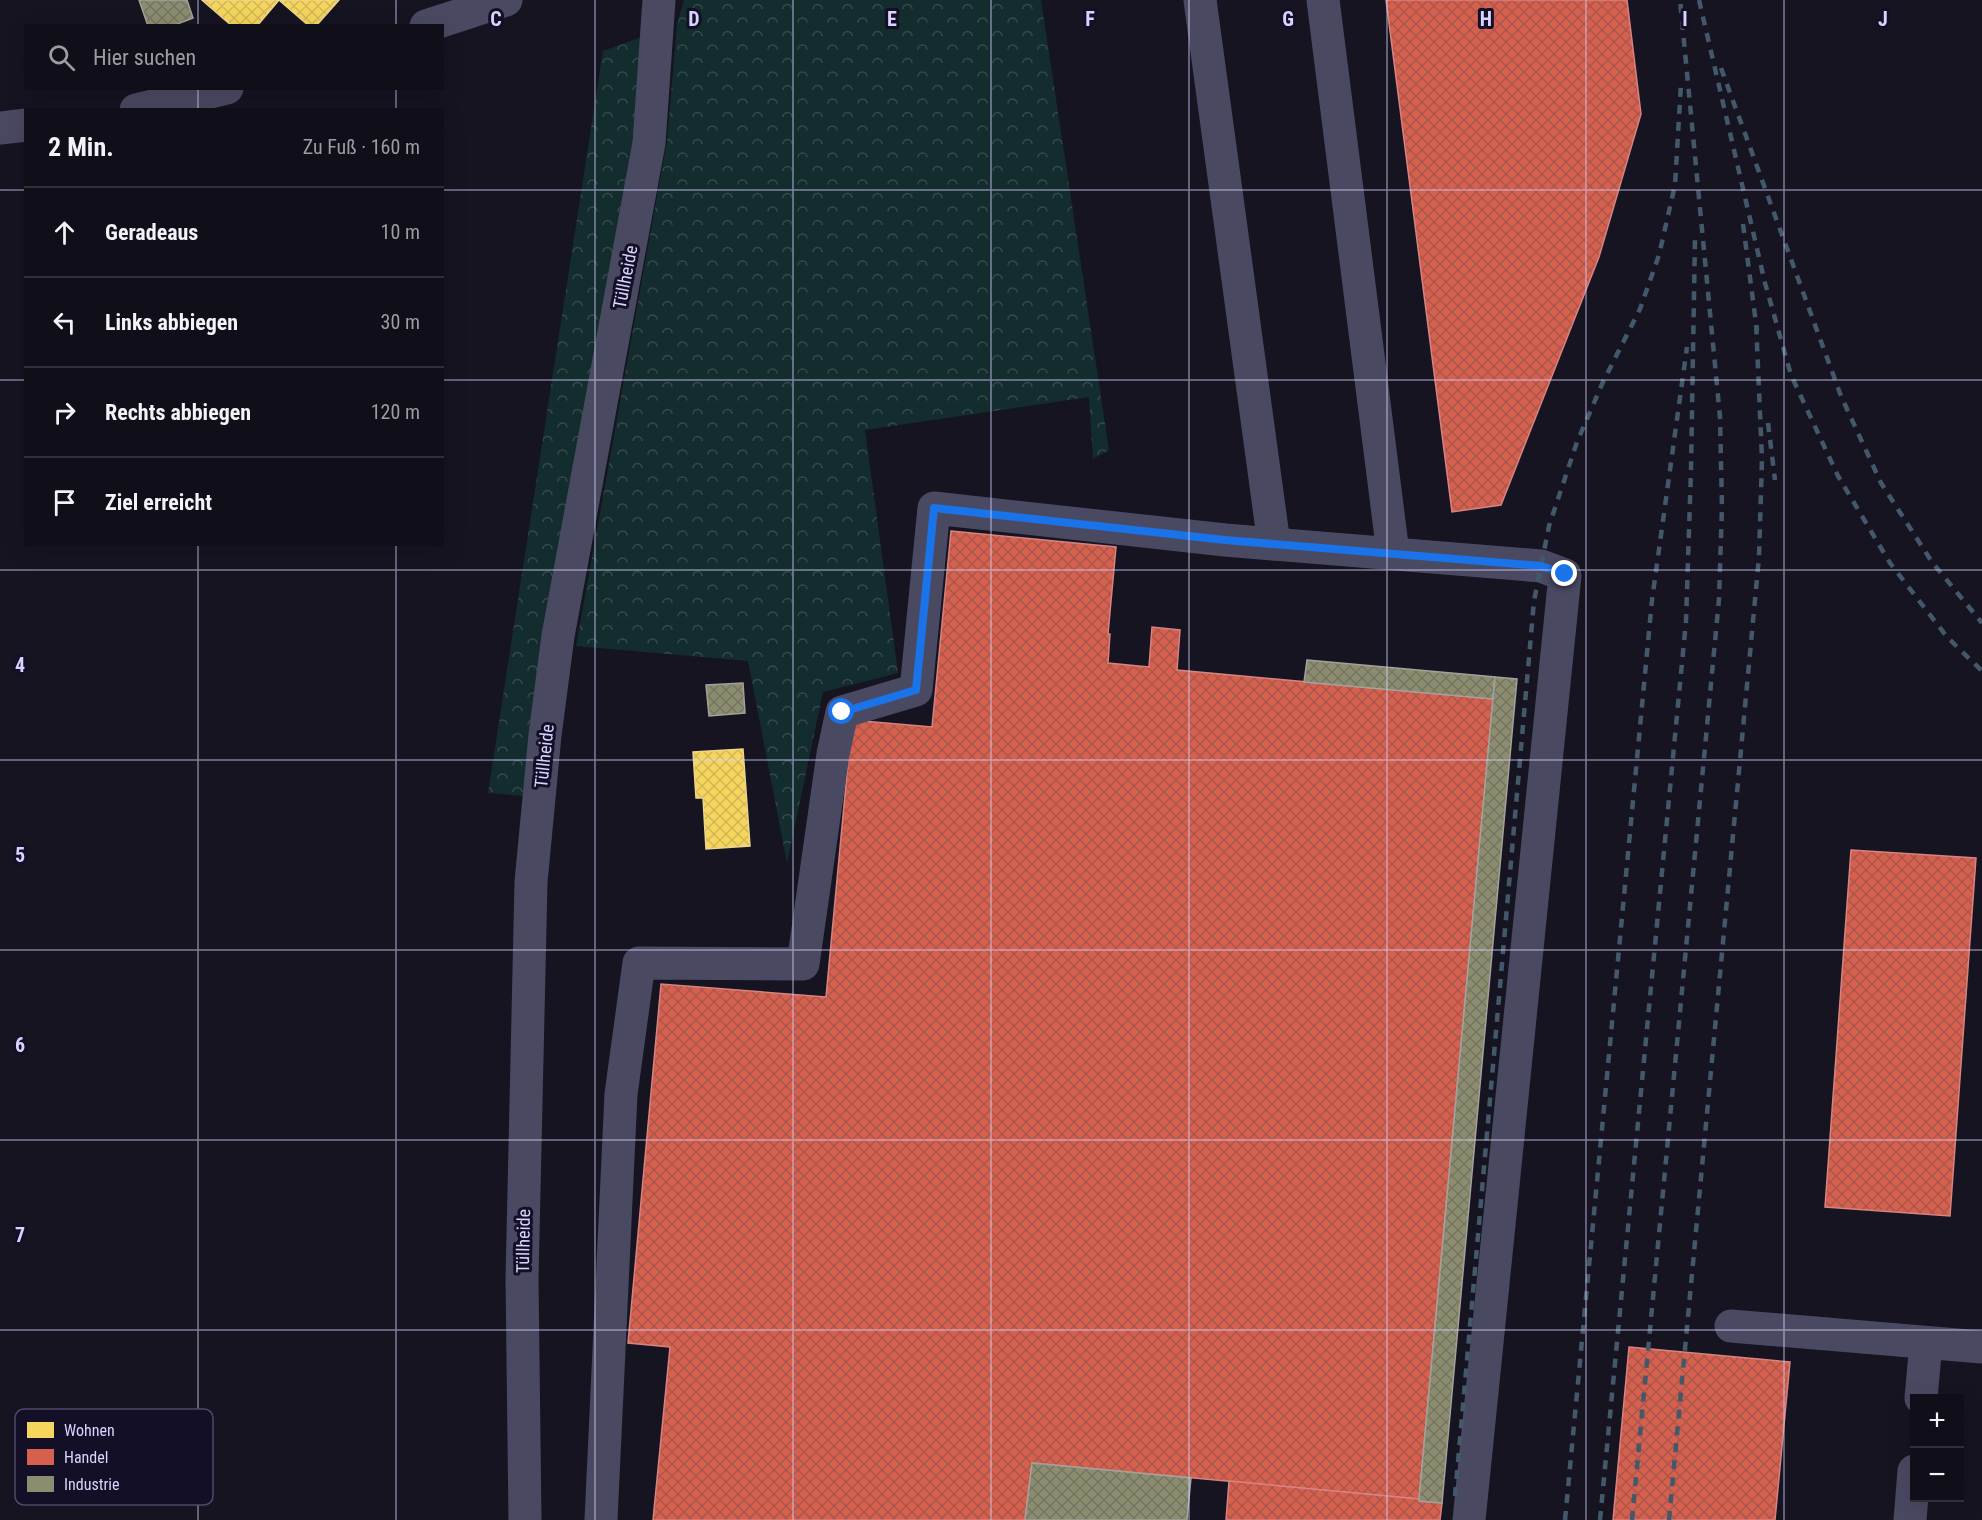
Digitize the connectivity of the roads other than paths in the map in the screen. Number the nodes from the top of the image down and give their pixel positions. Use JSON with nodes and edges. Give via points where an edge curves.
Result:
{"nodes":[{"id":1,"x":506,"y":0,"type":"edge"},
{"id":2,"x":659,"y":0,"type":"edge"},
{"id":3,"x":1200,"y":0,"type":"edge"},
{"id":4,"x":1323,"y":0,"type":"edge"},
{"id":5,"x":432,"y":24,"type":"edge"},
{"id":6,"x":218,"y":90,"type":"edge"},
{"id":7,"x":144,"y":108,"type":"edge"},
{"id":8,"x":24,"y":125,"type":"edge"},
{"id":9,"x":0,"y":128,"type":"edge"},
{"id":10,"x":1274,"y":544,"type":"junction"},
{"id":11,"x":1393,"y":554,"type":"junction"},
{"id":12,"x":1731,"y":1326,"type":"dead end"},
{"id":13,"x":1926,"y":1343,"type":"junction"},
{"id":14,"x":1982,"y":1347,"type":"edge"},
{"id":15,"x":1921,"y":1394,"type":"edge"},
{"id":16,"x":1911,"y":1502,"type":"edge"},
{"id":17,"x":525,"y":1520,"type":"edge"},
{"id":18,"x":601,"y":1520,"type":"edge"},
{"id":19,"x":1469,"y":1520,"type":"edge"},
{"id":20,"x":1910,"y":1520,"type":"edge"}],
"edges":[{"from":1,"to":5,"type":"street"},
{"from":2,"to":17,"type":"street","name":"Tüllheide","via":[[650,143],[558,636],[531,882],[522,1279]]},
{"from":3,"to":10,"type":"street"},
{"from":4,"to":11,"type":"street"},
{"from":6,"to":7,"type":"street"},
{"from":8,"to":9,"type":"street"},
{"from":10,"to":11,"type":"street"},
{"from":10,"to":18,"type":"street","via":[[934,508],[916,690],[842,712],[803,964],[639,963],[621,1094]]},
{"from":11,"to":19,"type":"street","via":[[1541,566],[1565,574]]},
{"from":12,"to":13,"type":"street"},
{"from":13,"to":14,"type":"street"},
{"from":13,"to":15,"type":"street"},
{"from":16,"to":20,"type":"street"}]}
